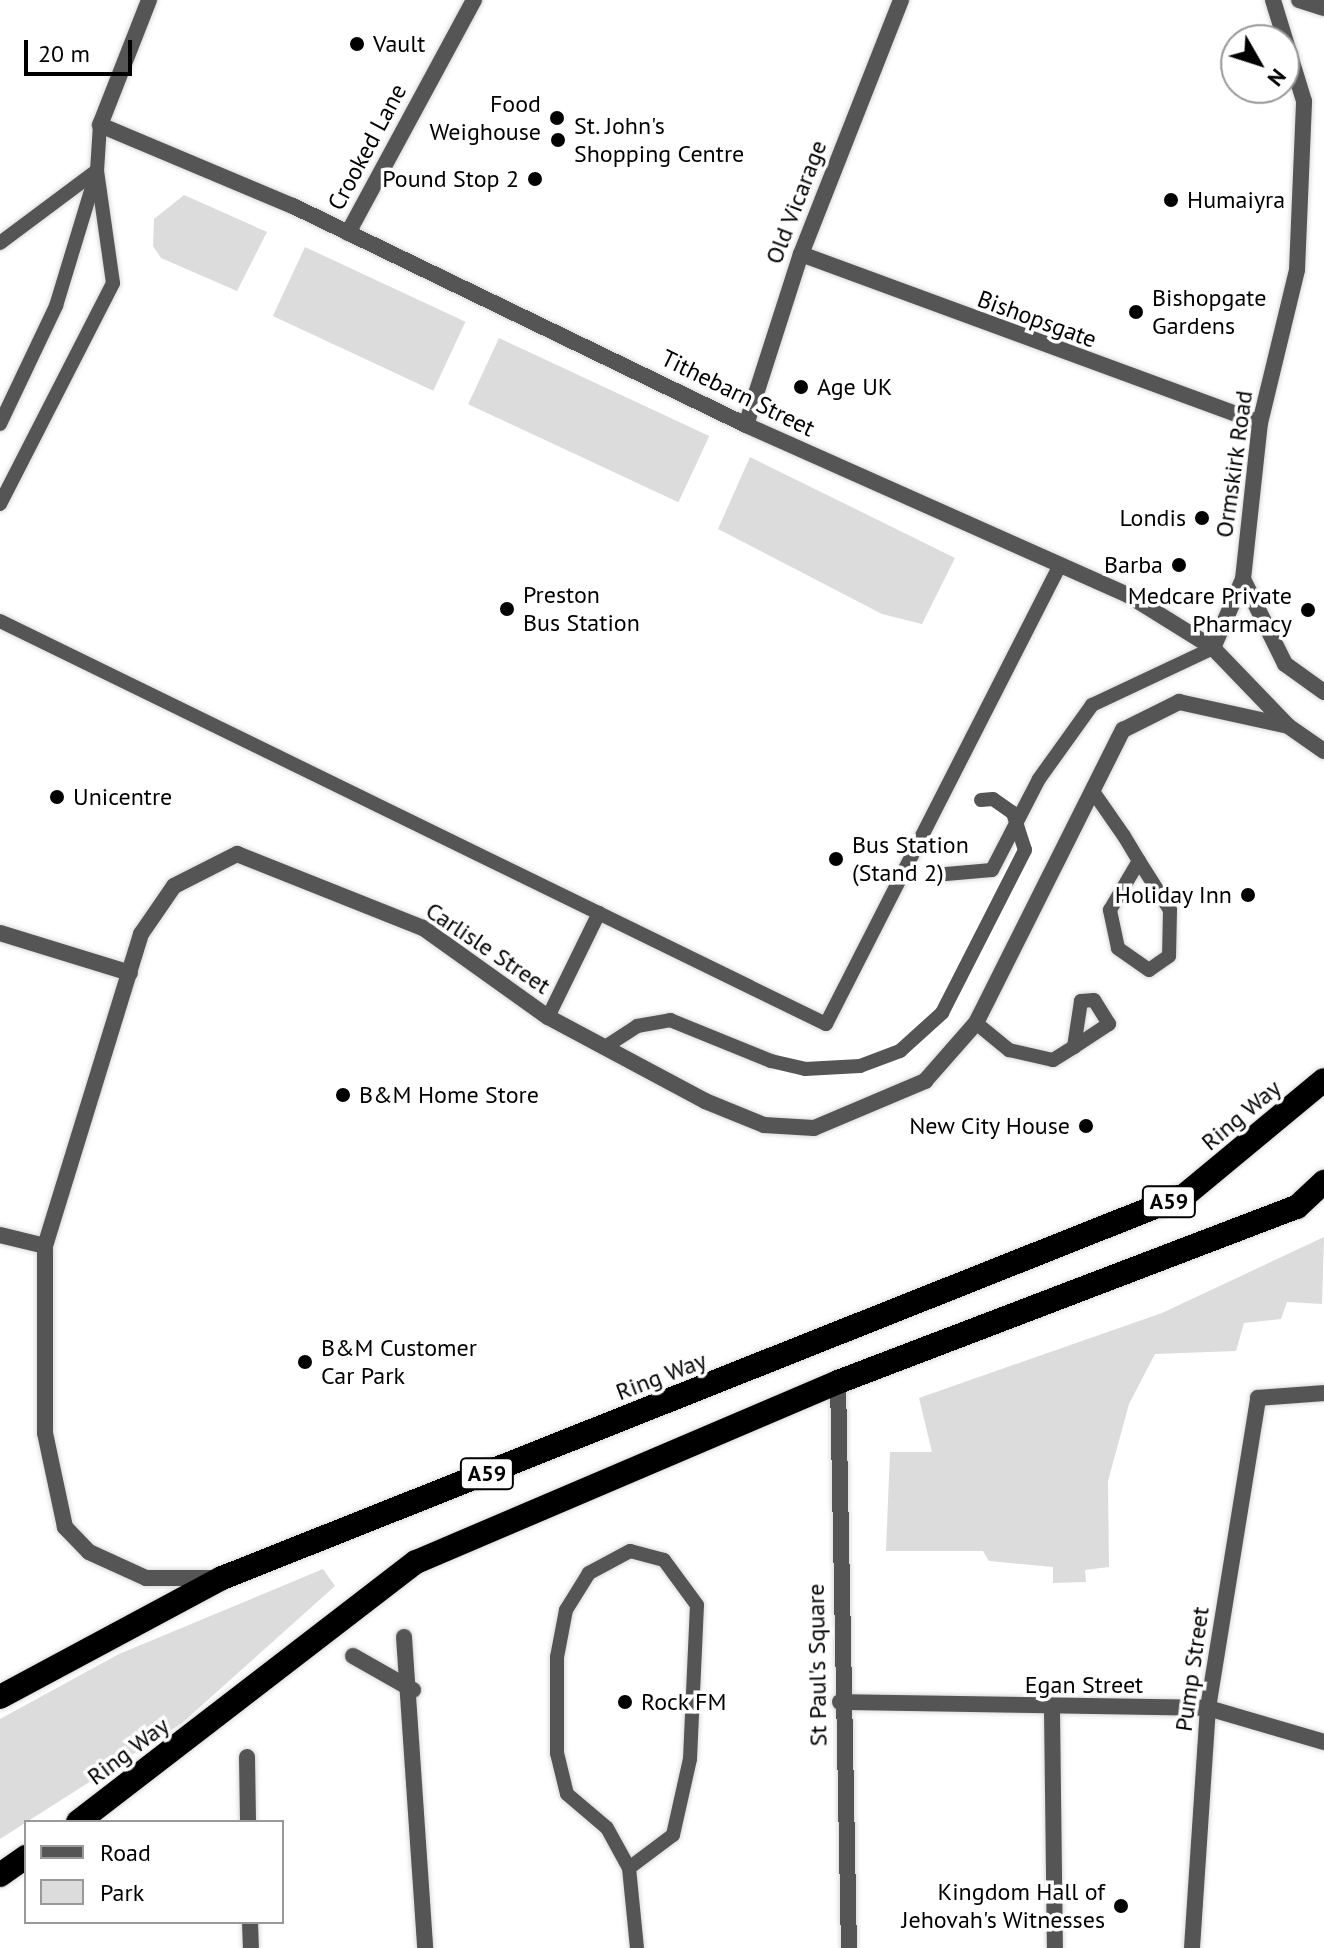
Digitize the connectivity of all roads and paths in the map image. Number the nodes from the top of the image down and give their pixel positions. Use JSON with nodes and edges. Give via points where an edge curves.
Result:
{"nodes":[{"id":1,"x":149,"y":0,"type":"edge"},
{"id":2,"x":474,"y":0,"type":"edge"},
{"id":3,"x":901,"y":0,"type":"edge"},
{"id":4,"x":1273,"y":0,"type":"edge"},
{"id":5,"x":1299,"y":0,"type":"edge"},
{"id":6,"x":1324,"y":8,"type":"edge"},
{"id":7,"x":100,"y":125,"type":"junction"},
{"id":8,"x":97,"y":171,"type":"junction"},
{"id":9,"x":348,"y":233,"type":"junction"},
{"id":10,"x":0,"y":243,"type":"edge"},
{"id":11,"x":801,"y":254,"type":"junction"},
{"id":12,"x":1260,"y":423,"type":"junction"},
{"id":13,"x":0,"y":424,"type":"edge"},
{"id":14,"x":746,"y":425,"type":"junction"},
{"id":15,"x":18,"y":484,"type":"dead end"},
{"id":16,"x":0,"y":504,"type":"edge"},
{"id":17,"x":0,"y":513,"type":"edge"},
{"id":18,"x":1059,"y":567,"type":"junction"},
{"id":19,"x":1243,"y":579,"type":"junction"},
{"id":20,"x":0,"y":621,"type":"edge"},
{"id":21,"x":1213,"y":648,"type":"junction"},
{"id":22,"x":1324,"y":692,"type":"edge"},
{"id":23,"x":1288,"y":726,"type":"junction"},
{"id":24,"x":1324,"y":751,"type":"edge"},
{"id":25,"x":1092,"y":790,"type":"junction"},
{"id":26,"x":981,"y":800,"type":"dead end"},
{"id":27,"x":1139,"y":861,"type":"junction"},
{"id":28,"x":946,"y":874,"type":"dead end"},
{"id":29,"x":599,"y":913,"type":"junction"},
{"id":30,"x":0,"y":933,"type":"edge"},
{"id":31,"x":130,"y":973,"type":"junction"},
{"id":32,"x":548,"y":1017,"type":"junction"},
{"id":33,"x":976,"y":1023,"type":"junction"},
{"id":34,"x":605,"y":1047,"type":"junction"},
{"id":35,"x":1074,"y":1047,"type":"dead end"},
{"id":36,"x":1324,"y":1080,"type":"edge"},
{"id":37,"x":1324,"y":1182,"type":"edge"},
{"id":38,"x":1324,"y":1191,"type":"edge"},
{"id":39,"x":1297,"y":1207,"type":"junction"},
{"id":40,"x":0,"y":1235,"type":"edge"},
{"id":41,"x":45,"y":1246,"type":"junction"},
{"id":42,"x":838,"y":1382,"type":"junction"},
{"id":43,"x":1324,"y":1393,"type":"edge"},
{"id":44,"x":222,"y":1578,"type":"junction"},
{"id":45,"x":404,"y":1637,"type":"dead end"},
{"id":46,"x":353,"y":1656,"type":"dead end"},
{"id":47,"x":413,"y":1690,"type":"junction"},
{"id":48,"x":0,"y":1697,"type":"edge"},
{"id":49,"x":840,"y":1702,"type":"junction"},
{"id":50,"x":1208,"y":1708,"type":"junction"},
{"id":51,"x":1052,"y":1710,"type":"junction"},
{"id":52,"x":1324,"y":1742,"type":"edge"},
{"id":53,"x":247,"y":1757,"type":"dead end"},
{"id":54,"x":81,"y":1820,"type":"edge"},
{"id":55,"x":248,"y":1820,"type":"edge"},
{"id":56,"x":24,"y":1858,"type":"edge"},
{"id":57,"x":629,"y":1868,"type":"junction"},
{"id":58,"x":0,"y":1875,"type":"edge"},
{"id":59,"x":250,"y":1924,"type":"edge"},
{"id":60,"x":251,"y":1948,"type":"edge"},
{"id":61,"x":425,"y":1948,"type":"edge"},
{"id":62,"x":637,"y":1948,"type":"edge"},
{"id":63,"x":849,"y":1948,"type":"edge"},
{"id":64,"x":1055,"y":1948,"type":"edge"},
{"id":65,"x":1192,"y":1948,"type":"edge"}],
"edges":[{"from":1,"to":7,"type":"street"},
{"from":2,"to":9,"type":"street","name":"Crooked Lane"},
{"from":3,"to":11,"type":"street","name":"Old Vicarage"},
{"from":4,"to":12,"type":"street","name":"Ormskirk Road","via":[[1304,101],[1297,270]]},
{"from":5,"to":6,"type":"street"},
{"from":7,"to":8,"type":"lane"},
{"from":7,"to":9,"type":"street","name":"Tithebarn Street"},
{"from":8,"to":10,"type":"lane"},
{"from":8,"to":13,"type":"lane","via":[[56,306]]},
{"from":8,"to":16,"type":"lane","via":[[113,283]]},
{"from":9,"to":14,"type":"street","name":"Tithebarn Street"},
{"from":11,"to":12,"type":"street","name":"Bishopsgate","via":[[990,328]]},
{"from":11,"to":14,"type":"street","name":"Old Vicarage"},
{"from":12,"to":19,"type":"street","name":"Ormskirk Road"},
{"from":14,"to":18,"type":"street","name":"Tithebarn Street"},
{"from":15,"to":17,"type":"lane"},
{"from":18,"to":21,"type":"street","name":"Tithebarn Street","via":[[1128,595]]},
{"from":18,"to":29,"type":"lane","via":[[826,1024]]},
{"from":19,"to":21,"type":"street","name":"Ormskirk Road"},
{"from":19,"to":22,"type":"street","via":[[1285,664]]},
{"from":20,"to":29,"type":"lane"},
{"from":21,"to":23,"type":"street","name":"Tithebarn Street"},
{"from":21,"to":28,"type":"lane","via":[[1127,683],[1092,705],[1064,739],[992,870]]},
{"from":23,"to":24,"type":"street","name":"Tithebarn Street"},
{"from":23,"to":25,"type":"street","name":"Carlisle Street","via":[[1179,702],[1123,730]]},
{"from":25,"to":27,"type":"lane"},
{"from":25,"to":33,"type":"street","name":"Carlisle Street"},
{"from":26,"to":34,"type":"lane","bridge":true,"via":[[993,799],[1013,813],[1025,850],[942,1013],[900,1051],[860,1066],[805,1069],[771,1061],[670,1020],[637,1026]]},
{"from":27,"to":27,"type":"lane","via":[[1170,910],[1169,956],[1149,970],[1118,948],[1110,910]]},
{"from":29,"to":32,"type":"lane"},
{"from":30,"to":31,"type":"street"},
{"from":31,"to":32,"type":"street","name":"Carlisle Street","via":[[141,934],[174,886],[237,854],[423,928]]},
{"from":31,"to":41,"type":"street","name":"Carlisle Street"},
{"from":32,"to":34,"type":"street","name":"Carlisle Street"},
{"from":33,"to":34,"type":"street","name":"Carlisle Street","via":[[925,1081],[814,1128],[764,1125]]},
{"from":33,"to":35,"type":"lane","via":[[1009,1050],[1053,1060]]},
{"from":36,"to":44,"type":"highway","name":"Ring Way","number":"A59","via":[[1185,1195]]},
{"from":37,"to":39,"type":"highway","name":"Ring Way","number":"A59"},
{"from":38,"to":39,"type":"highway"},
{"from":39,"to":42,"type":"highway","name":"Ring Way","number":"A59"},
{"from":40,"to":41,"type":"street"},
{"from":41,"to":44,"type":"street","name":"Carlisle Street","via":[[45,1433],[65,1527],[89,1552],[146,1578]]},
{"from":42,"to":49,"type":"street","name":"St Paul's Square"},
{"from":42,"to":54,"type":"highway","name":"Ring Way","number":"A59","via":[[416,1562]]},
{"from":43,"to":50,"type":"street","name":"Pump Street","via":[[1258,1398]]},
{"from":44,"to":48,"type":"highway","name":"Ring Way","number":"A59"},
{"from":45,"to":47,"type":"street"},
{"from":46,"to":47,"type":"street"},
{"from":47,"to":61,"type":"street"},
{"from":49,"to":51,"type":"street","name":"Egan Street"},
{"from":49,"to":63,"type":"street","name":"St Paul's Square"},
{"from":50,"to":51,"type":"street","name":"Egan Street"},
{"from":50,"to":52,"type":"street","name":"Egan Street"},
{"from":50,"to":65,"type":"street","name":"Pump Street"},
{"from":51,"to":64,"type":"street"},
{"from":53,"to":55,"type":"street"},
{"from":56,"to":58,"type":"highway"},
{"from":57,"to":57,"type":"lane","via":[[673,1835],[690,1759],[697,1605],[664,1560],[630,1551],[589,1573],[566,1610],[557,1657],[557,1753],[567,1794],[607,1828]]},
{"from":57,"to":62,"type":"lane"},
{"from":59,"to":60,"type":"street"}]}
